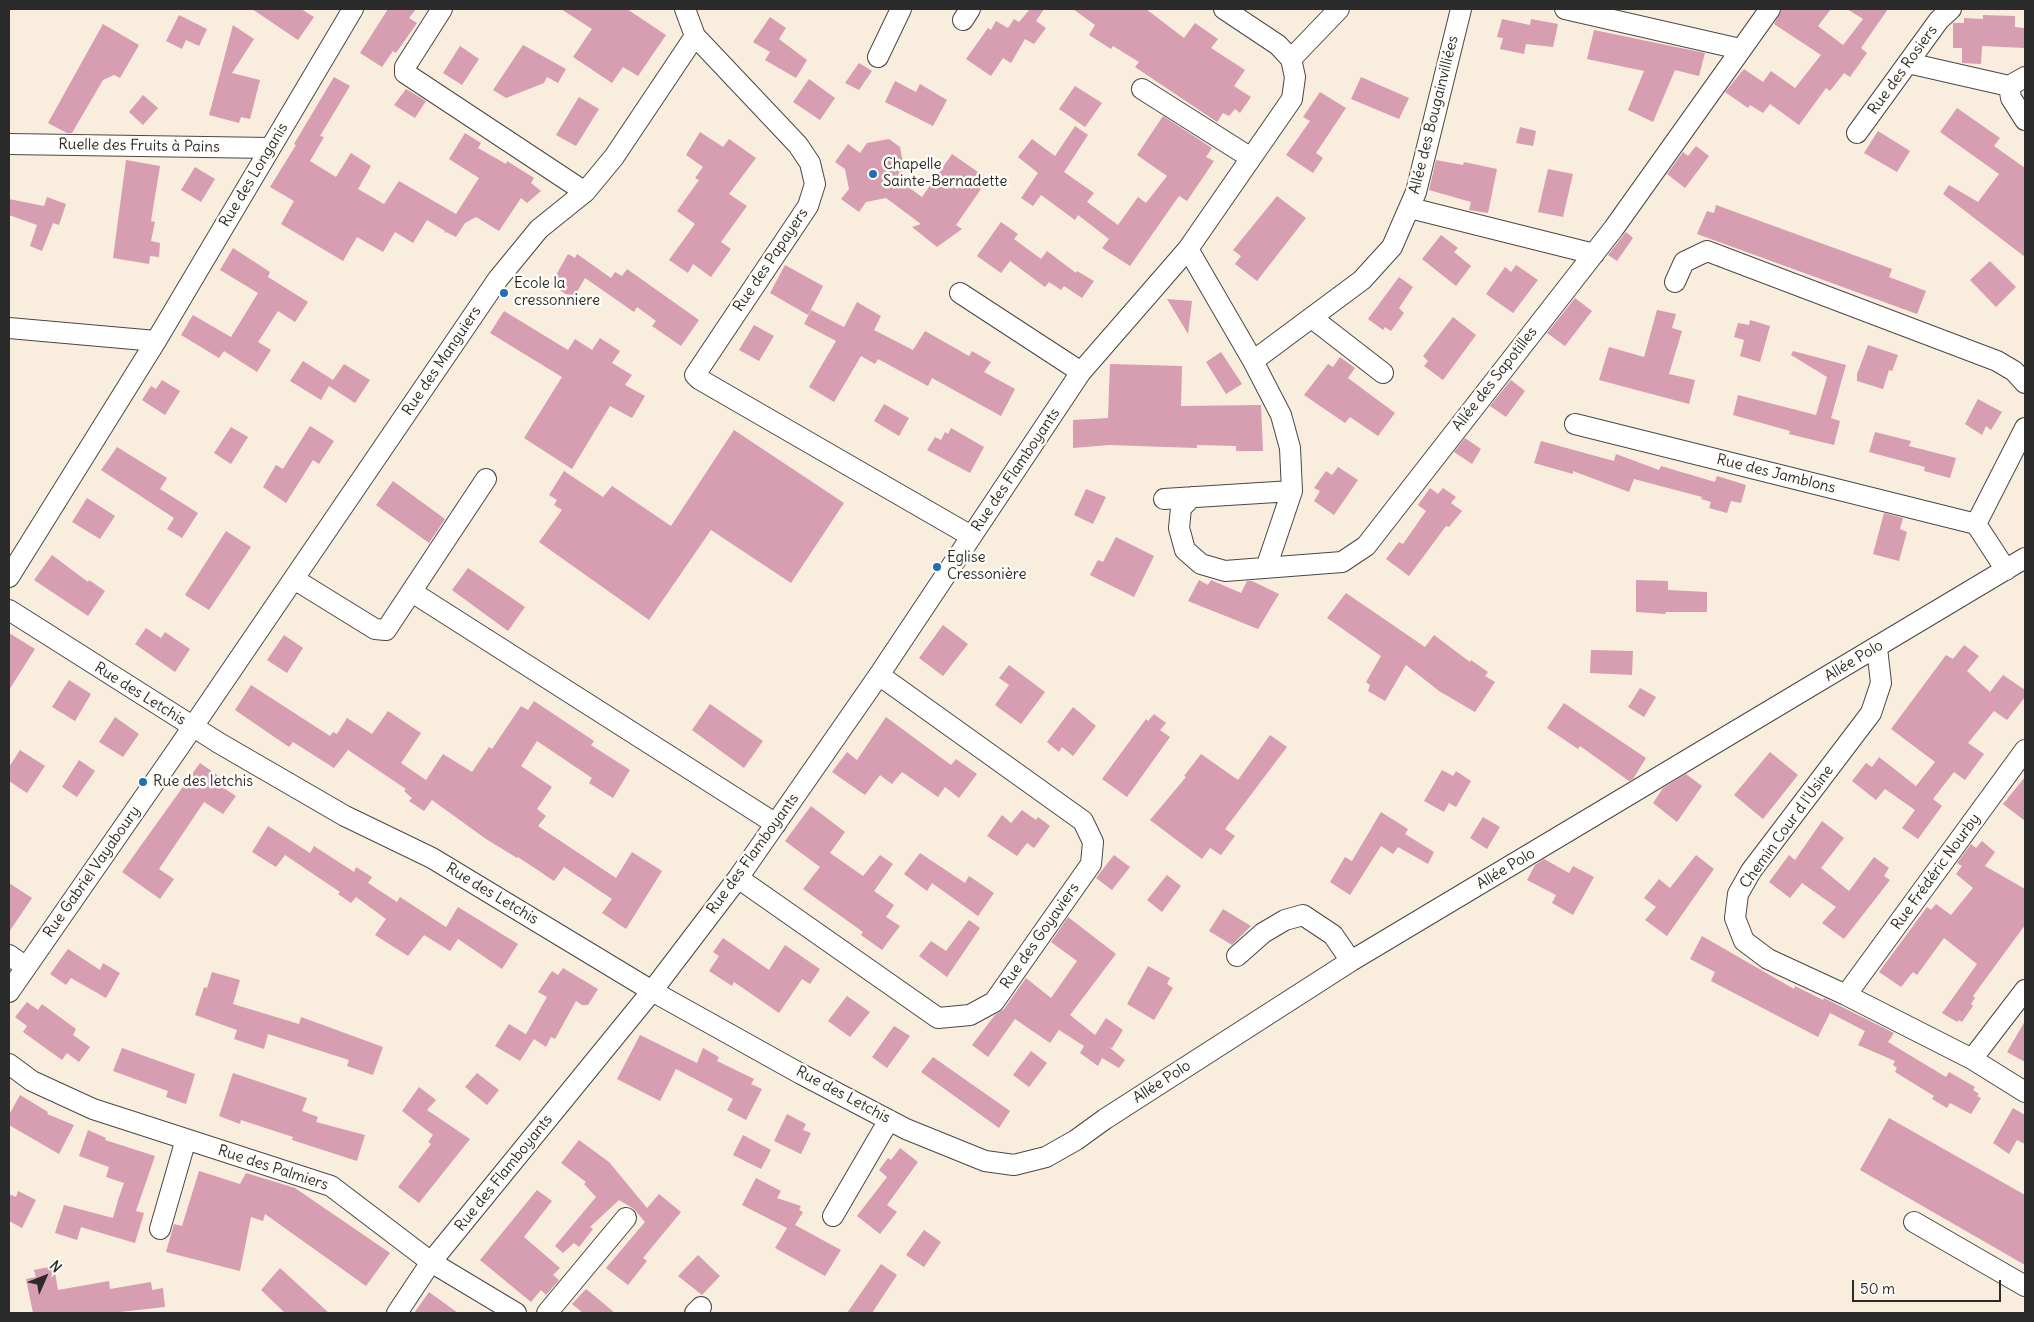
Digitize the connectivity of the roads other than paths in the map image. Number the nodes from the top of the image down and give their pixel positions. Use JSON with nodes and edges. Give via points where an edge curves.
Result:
{"nodes":[{"id":1,"x":353,"y":9,"type":"edge"},
{"id":2,"x":442,"y":9,"type":"edge"},
{"id":3,"x":901,"y":9,"type":"edge"},
{"id":4,"x":1224,"y":9,"type":"edge"},
{"id":5,"x":1339,"y":9,"type":"edge"},
{"id":6,"x":1461,"y":9,"type":"edge"},
{"id":7,"x":1565,"y":9,"type":"edge"},
{"id":8,"x":1770,"y":9,"type":"edge"},
{"id":9,"x":1951,"y":9,"type":"edge"},
{"id":10,"x":684,"y":18,"type":"edge"},
{"id":11,"x":1740,"y":49,"type":"junction"},
{"id":12,"x":878,"y":57,"type":"dead end"},
{"id":13,"x":1291,"y":59,"type":"junction"},
{"id":14,"x":1908,"y":63,"type":"junction"},
{"id":15,"x":2017,"y":82,"type":"edge"},
{"id":16,"x":1142,"y":89,"type":"dead end"},
{"id":17,"x":2025,"y":120,"type":"edge"},
{"id":18,"x":1857,"y":133,"type":"dead end"},
{"id":19,"x":9,"y":144,"type":"edge"},
{"id":20,"x":270,"y":148,"type":"junction"},
{"id":21,"x":1251,"y":158,"type":"junction"},
{"id":22,"x":586,"y":192,"type":"junction"},
{"id":23,"x":1410,"y":208,"type":"junction"},
{"id":24,"x":1188,"y":249,"type":"junction"},
{"id":25,"x":1594,"y":254,"type":"junction"},
{"id":26,"x":1675,"y":282,"type":"dead end"},
{"id":27,"x":960,"y":293,"type":"dead end"},
{"id":28,"x":1312,"y":318,"type":"junction"},
{"id":29,"x":9,"y":328,"type":"edge"},
{"id":30,"x":156,"y":341,"type":"junction"},
{"id":31,"x":1253,"y":361,"type":"junction"},
{"id":32,"x":1080,"y":372,"type":"junction"},
{"id":33,"x":1383,"y":373,"type":"dead end"},
{"id":34,"x":2025,"y":383,"type":"edge"},
{"id":35,"x":1575,"y":424,"type":"dead end"},
{"id":36,"x":2025,"y":428,"type":"edge"},
{"id":37,"x":486,"y":479,"type":"dead end"},
{"id":38,"x":1292,"y":491,"type":"junction"},
{"id":39,"x":1192,"y":497,"type":"junction"},
{"id":40,"x":1164,"y":500,"type":"dead end"},
{"id":41,"x":1976,"y":524,"type":"junction"},
{"id":42,"x":972,"y":536,"type":"junction"},
{"id":43,"x":2025,"y":558,"type":"edge"},
{"id":44,"x":1266,"y":568,"type":"junction"},
{"id":45,"x":2006,"y":570,"type":"junction"},
{"id":46,"x":9,"y":577,"type":"edge"},
{"id":47,"x":294,"y":579,"type":"junction"},
{"id":48,"x":412,"y":592,"type":"junction"},
{"id":49,"x":9,"y":610,"type":"edge"},
{"id":50,"x":1877,"y":648,"type":"junction"},
{"id":51,"x":879,"y":676,"type":"junction"},
{"id":52,"x":193,"y":728,"type":"junction"},
{"id":53,"x":2025,"y":750,"type":"edge"},
{"id":54,"x":776,"y":824,"type":"junction"},
{"id":55,"x":738,"y":878,"type":"junction"},
{"id":56,"x":9,"y":955,"type":"edge"},
{"id":57,"x":1237,"y":956,"type":"dead end"},
{"id":58,"x":1351,"y":961,"type":"junction"},
{"id":59,"x":26,"y":967,"type":"junction"},
{"id":60,"x":2025,"y":990,"type":"edge"},
{"id":61,"x":652,"y":991,"type":"junction"},
{"id":62,"x":9,"y":992,"type":"edge"},
{"id":63,"x":1846,"y":995,"type":"junction"},
{"id":64,"x":1972,"y":1059,"type":"junction"},
{"id":65,"x":9,"y":1064,"type":"edge"},
{"id":66,"x":2025,"y":1092,"type":"edge"},
{"id":67,"x":889,"y":1120,"type":"junction"},
{"id":68,"x":186,"y":1139,"type":"junction"},
{"id":69,"x":985,"y":1161,"type":"joint"},
{"id":70,"x":833,"y":1216,"type":"dead end"},
{"id":71,"x":626,"y":1218,"type":"dead end"},
{"id":72,"x":1914,"y":1222,"type":"dead end"},
{"id":73,"x":160,"y":1229,"type":"dead end"},
{"id":74,"x":431,"y":1262,"type":"junction"},
{"id":75,"x":2025,"y":1286,"type":"edge"},
{"id":76,"x":397,"y":1313,"type":"edge"},
{"id":77,"x":516,"y":1313,"type":"edge"},
{"id":78,"x":547,"y":1313,"type":"edge"}],
"edges":[{"from":1,"to":20,"type":"street","name":"Rue des Longanis"},
{"from":2,"to":22,"type":"street","via":[[405,67],[406,73]]},
{"from":3,"to":12,"type":"street"},
{"from":4,"to":13,"type":"street","via":[[1278,45]]},
{"from":5,"to":13,"type":"street"},
{"from":6,"to":23,"type":"street","name":"Allée des Bougainvilliées"},
{"from":7,"to":11,"type":"street"},
{"from":8,"to":11,"type":"street","name":"Allée des Sapotilles"},
{"from":9,"to":14,"type":"street","name":"Rue des Rosiers","via":[[1939,20]]},
{"from":10,"to":22,"type":"street","name":"Rue des Manguiers","via":[[614,157]]},
{"from":10,"to":42,"type":"street","name":"Rue des Papayers","via":[[798,145],[810,163],[815,184],[808,206],[695,375]]},
{"from":11,"to":25,"type":"street","name":"Allée des Sapotilles"},
{"from":13,"to":21,"type":"street","name":"Rue des Flamboyants","via":[[1295,77],[1292,99]]},
{"from":14,"to":15,"type":"street"},
{"from":14,"to":18,"type":"street","name":"Rue des Rosiers"},
{"from":15,"to":17,"type":"street","via":[[2011,98]]},
{"from":16,"to":21,"type":"street"},
{"from":19,"to":20,"type":"street","name":"Ruelle des Fruits à Pains"},
{"from":20,"to":30,"type":"street","name":"Rue des Longanis"},
{"from":21,"to":24,"type":"street","name":"Rue des Flamboyants"},
{"from":22,"to":47,"type":"street","name":"Rue des Manguiers","via":[[539,229],[498,279]]},
{"from":23,"to":25,"type":"street"},
{"from":23,"to":28,"type":"street","name":"Allée des Bougainvilliées","via":[[1392,247],[1362,280]]},
{"from":24,"to":31,"type":"street"},
{"from":24,"to":32,"type":"street","name":"Rue des Flamboyants"},
{"from":25,"to":44,"type":"street","name":"Allée des Sapotilles","via":[[1366,546],[1342,562]]},
{"from":26,"to":34,"type":"street","via":[[1684,262],[1707,251],[1997,362],[2014,370]]},
{"from":27,"to":32,"type":"street"},
{"from":28,"to":31,"type":"street","name":"Allée des Bougainvilliées"},
{"from":28,"to":33,"type":"street"},
{"from":29,"to":30,"type":"street"},
{"from":30,"to":46,"type":"street","name":"Rue des Longanis"},
{"from":31,"to":38,"type":"street","via":[[1281,414],[1290,448]]},
{"from":32,"to":42,"type":"street","name":"Rue des Flamboyants"},
{"from":35,"to":41,"type":"street","name":"Rue des Jamblons"},
{"from":36,"to":41,"type":"street"},
{"from":37,"to":48,"type":"street"},
{"from":38,"to":39,"type":"street"},
{"from":38,"to":44,"type":"street"},
{"from":39,"to":40,"type":"street"},
{"from":39,"to":44,"type":"street","name":"Allée des Sapotilles","via":[[1181,508],[1179,528],[1185,550],[1201,564],[1226,571]]},
{"from":41,"to":45,"type":"street"},
{"from":42,"to":51,"type":"street","name":"Rue des Flamboyants"},
{"from":43,"to":45,"type":"street","name":"Allée Polo"},
{"from":45,"to":50,"type":"street","name":"Allée Polo"},
{"from":47,"to":48,"type":"street","via":[[380,630],[390,626]]},
{"from":47,"to":52,"type":"street","name":"Rue des Manguiers"},
{"from":48,"to":54,"type":"street"},
{"from":49,"to":52,"type":"street","name":"Rue des Letchis"},
{"from":50,"to":58,"type":"street","name":"Allée Polo"},
{"from":50,"to":63,"type":"street","name":"Chemin Cour d l'Usine","via":[[1881,683],[1871,712],[1751,871],[1738,894],[1734,918],[1744,941],[1768,958]]},
{"from":51,"to":54,"type":"street","name":"Rue des Flamboyants"},
{"from":51,"to":55,"type":"street","name":"Rue des Goyaviers","via":[[1083,821],[1093,842],[1091,864],[994,1002],[970,1015],[938,1018]]},
{"from":52,"to":59,"type":"street","name":"Rue Gabriel Vayaboury"},
{"from":52,"to":61,"type":"street","name":"Rue des Letchis","via":[[345,816],[432,858]]},
{"from":53,"to":63,"type":"street","name":"Rue Frédéric Nourby"},
{"from":54,"to":55,"type":"street","name":"Rue des Flamboyants"},
{"from":55,"to":61,"type":"street","name":"Rue des Flamboyants"},
{"from":56,"to":59,"type":"street"},
{"from":57,"to":58,"type":"street","via":[[1263,933],[1285,920],[1303,915],[1333,935]]},
{"from":58,"to":69,"type":"street","name":"Allée Polo","via":[[1046,1157],[1014,1165]]},
{"from":59,"to":62,"type":"street","name":"Rue Gabriel Vayaboury"},
{"from":60,"to":64,"type":"street"},
{"from":61,"to":67,"type":"street","name":"Rue des Letchis"},
{"from":61,"to":74,"type":"street","name":"Rue des Flamboyants"},
{"from":63,"to":64,"type":"street","name":"Chemin Cour d l'Usine"},
{"from":64,"to":66,"type":"street","name":"Chemin Cour d l'Usine"},
{"from":65,"to":68,"type":"street","name":"Rue des Palmiers","via":[[32,1081],[93,1109]]},
{"from":67,"to":69,"type":"street","name":"Rue des Letchis"},
{"from":67,"to":70,"type":"street"},
{"from":68,"to":73,"type":"street"},
{"from":68,"to":74,"type":"street","name":"Rue des Palmiers","via":[[331,1186]]},
{"from":71,"to":78,"type":"street"},
{"from":72,"to":75,"type":"street"},
{"from":74,"to":76,"type":"street","name":"Rue des Flamboyants"},
{"from":74,"to":77,"type":"street","name":"Rue des Palmiers"}]}
